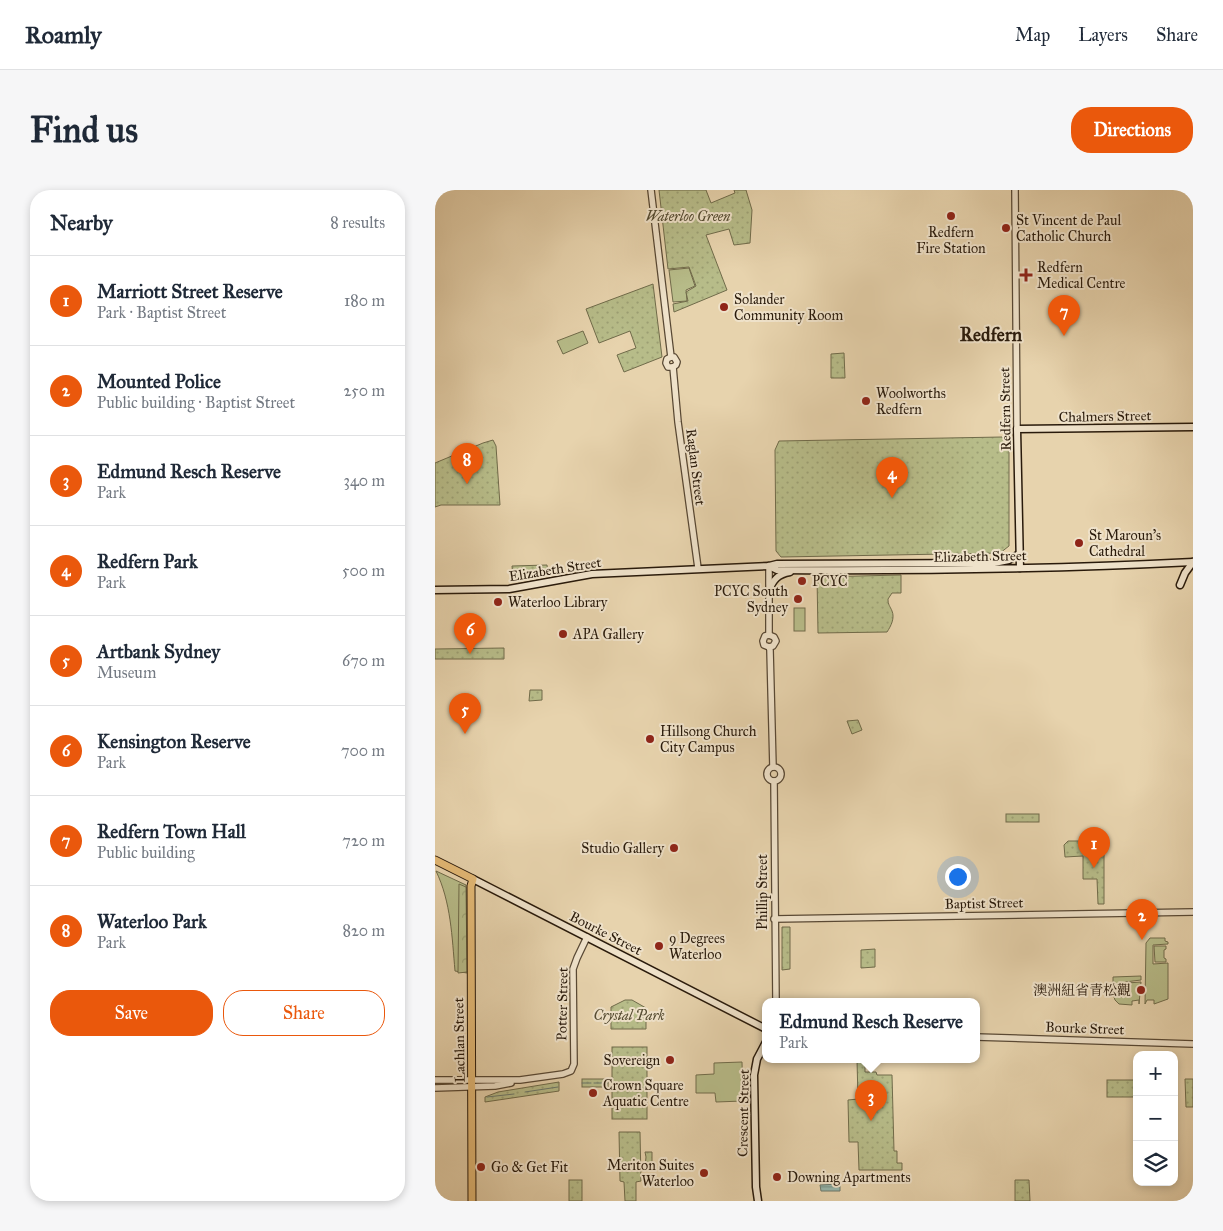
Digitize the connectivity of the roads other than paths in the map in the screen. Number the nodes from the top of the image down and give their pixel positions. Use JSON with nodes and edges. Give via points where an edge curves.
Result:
{"nodes":[{"id":1,"x":651,"y":190,"type":"edge"},
{"id":2,"x":1015,"y":190,"type":"edge"},
{"id":3,"x":1193,"y":427,"type":"edge"},
{"id":4,"x":1017,"y":429,"type":"junction"},
{"id":5,"x":1019,"y":554,"type":"junction"},
{"id":6,"x":1193,"y":562,"type":"edge"},
{"id":7,"x":769,"y":566,"type":"junction"},
{"id":8,"x":698,"y":568,"type":"junction"},
{"id":9,"x":1020,"y":568,"type":"junction"},
{"id":10,"x":798,"y":570,"type":"junction"},
{"id":11,"x":1180,"y":585,"type":"dead end"},
{"id":12,"x":435,"y":590,"type":"edge"},
{"id":13,"x":769,"y":592,"type":"junction"},
{"id":14,"x":773,"y":767,"type":"junction"},
{"id":15,"x":774,"y":781,"type":"junction"},
{"id":16,"x":435,"y":860,"type":"edge"},
{"id":17,"x":473,"y":879,"type":"junction"},
{"id":18,"x":1193,"y":912,"type":"edge"},
{"id":19,"x":775,"y":919,"type":"junction"},
{"id":20,"x":587,"y":937,"type":"junction"},
{"id":21,"x":776,"y":998,"type":"edge"},
{"id":22,"x":762,"y":1027,"type":"edge"},
{"id":23,"x":980,"y":1037,"type":"edge"},
{"id":24,"x":1193,"y":1044,"type":"edge"},
{"id":25,"x":762,"y":1050,"type":"edge"},
{"id":26,"x":435,"y":1080,"type":"edge"},
{"id":27,"x":472,"y":1084,"type":"junction"},
{"id":28,"x":435,"y":1088,"type":"edge"},
{"id":29,"x":756,"y":1188,"type":"junction"},
{"id":30,"x":472,"y":1201,"type":"edge"},
{"id":31,"x":751,"y":1201,"type":"edge"},
{"id":32,"x":758,"y":1201,"type":"edge"}],
"edges":[{"from":1,"to":8,"type":"street","name":"Raglan Street","via":[[671,357],[677,362],[673,368],[679,431]]},
{"from":2,"to":4,"type":"street","name":"Redfern Street"},
{"from":3,"to":4,"type":"main road","name":"Chalmers Street"},
{"from":4,"to":5,"type":"main road","name":"Redfern Street"},
{"from":5,"to":7,"type":"main road","name":"Elizabeth Street","via":[[1009,560],[994,562]]},
{"from":5,"to":9,"type":"main road","name":"Redfern Street"},
{"from":6,"to":9,"type":"main road","name":"Elizabeth Street"},
{"from":6,"to":11,"type":"main road"},
{"from":7,"to":8,"type":"main road","name":"Elizabeth Street"},
{"from":7,"to":10,"type":"main road","name":"Elizabeth Street","via":[[777,570]]},
{"from":7,"to":13,"type":"street"},
{"from":8,"to":12,"type":"main road","name":"Elizabeth Street","via":[[581,575],[509,589]]},
{"from":9,"to":10,"type":"main road","name":"Elizabeth Street"},
{"from":10,"to":13,"type":"main road","via":[[779,576]]},
{"from":13,"to":14,"type":"street","via":[[769,635],[763,641],[769,647]]},
{"from":14,"to":15,"type":"street","via":[[767,774]]},
{"from":14,"to":15,"type":"street","via":[[781,774]]},
{"from":15,"to":19,"type":"street","name":"Phillip Street"},
{"from":16,"to":17,"type":"main road","name":"Bourke Street"},
{"from":17,"to":20,"type":"main road","name":"Bourke Street"},
{"from":17,"to":27,"type":"main road","name":"Lachlan Street"},
{"from":18,"to":19,"type":"street","name":"Baptist Street"},
{"from":19,"to":21,"type":"street","name":"Phillip Street"},
{"from":20,"to":22,"type":"main road","name":"Bourke Street"},
{"from":20,"to":27,"type":"street","name":"Potter Street","via":[[573,969],[572,1069],[520,1080]]},
{"from":23,"to":24,"type":"street","name":"Bourke Street"},
{"from":25,"to":29,"type":"main road","name":"Crescent Street","via":[[754,1075]]},
{"from":26,"to":27,"type":"street"},
{"from":27,"to":28,"type":"street"},
{"from":27,"to":30,"type":"main road","name":"Lachlan Street"},
{"from":29,"to":31,"type":"main road","name":"Crescent Street"},
{"from":29,"to":32,"type":"main road","name":"Crescent Street"}]}
